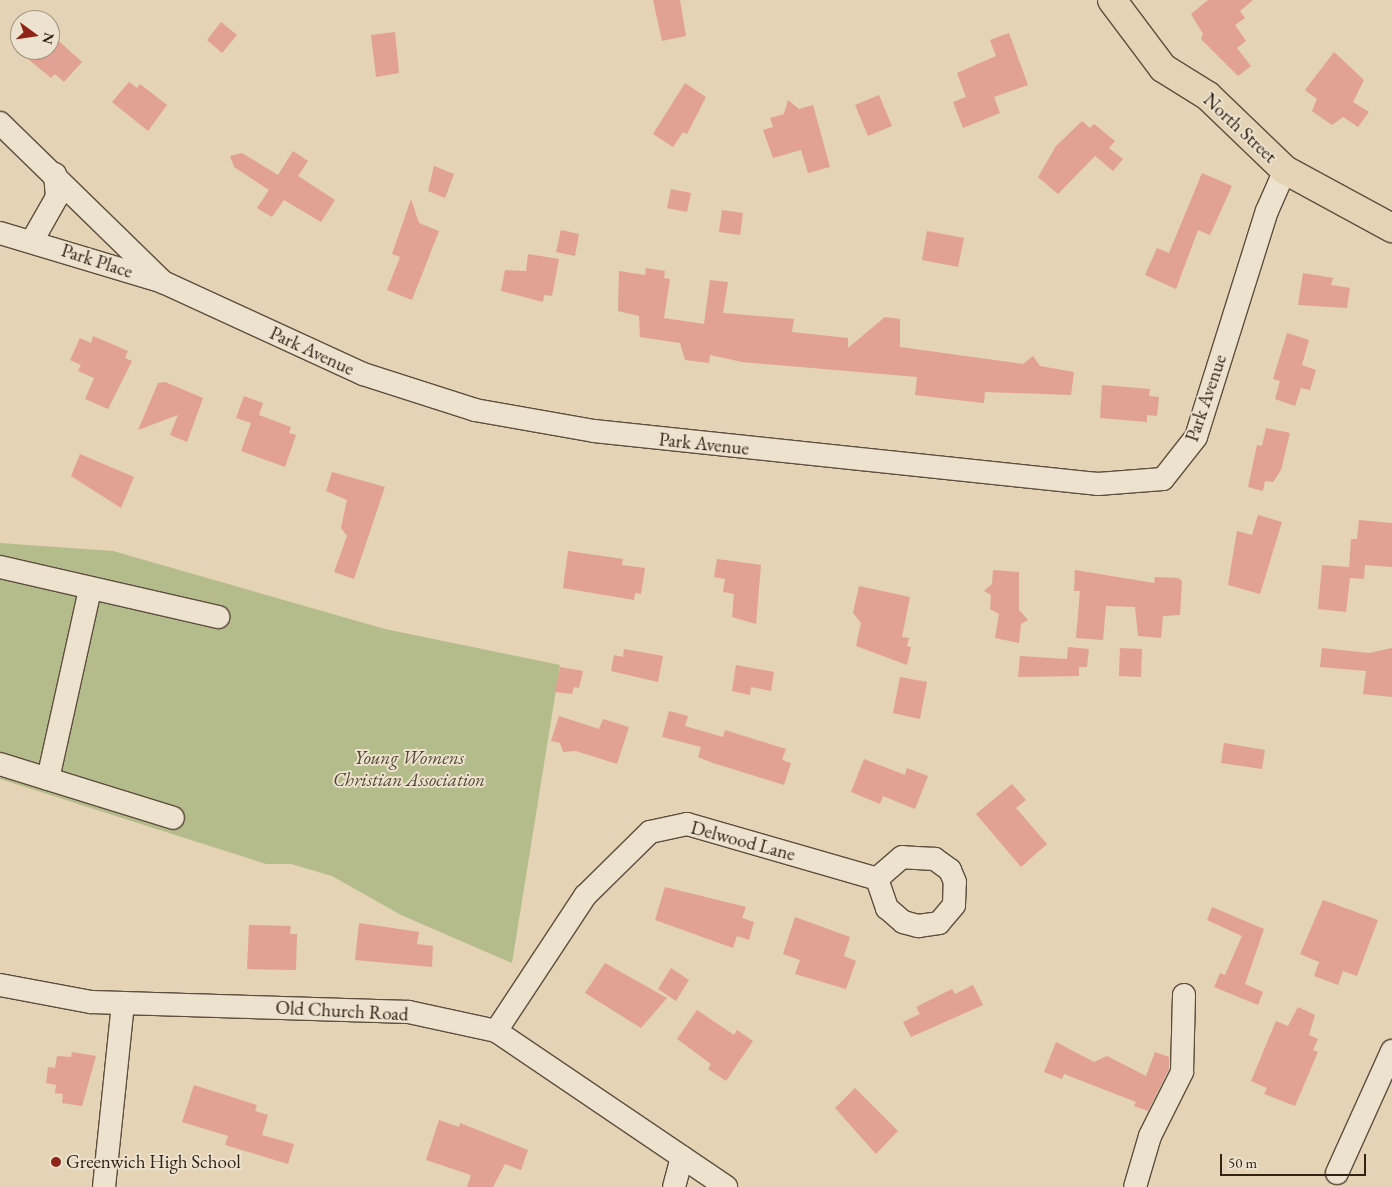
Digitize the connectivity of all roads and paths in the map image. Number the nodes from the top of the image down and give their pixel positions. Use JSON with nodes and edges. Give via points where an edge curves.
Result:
{"nodes":[{"id":1,"x":1112,"y":0,"type":"edge"},
{"id":2,"x":0,"y":123,"type":"edge"},
{"id":3,"x":1285,"y":170,"type":"junction"},
{"id":4,"x":55,"y":174,"type":"junction"},
{"id":5,"x":1392,"y":228,"type":"edge"},
{"id":6,"x":0,"y":233,"type":"edge"},
{"id":7,"x":32,"y":241,"type":"junction"},
{"id":8,"x":163,"y":282,"type":"junction"},
{"id":9,"x":0,"y":567,"type":"edge"},
{"id":10,"x":90,"y":589,"type":"junction"},
{"id":11,"x":218,"y":617,"type":"dead end"},
{"id":12,"x":0,"y":764,"type":"edge"},
{"id":13,"x":48,"y":779,"type":"junction"},
{"id":14,"x":173,"y":818,"type":"dead end"},
{"id":15,"x":876,"y":879,"type":"dead end"},
{"id":16,"x":0,"y":985,"type":"edge"},
{"id":17,"x":1184,"y":995,"type":"dead end"},
{"id":18,"x":123,"y":1003,"type":"junction"},
{"id":19,"x":496,"y":1031,"type":"junction"},
{"id":20,"x":1392,"y":1050,"type":"edge"},
{"id":21,"x":682,"y":1157,"type":"junction"},
{"id":22,"x":1337,"y":1173,"type":"dead end"},
{"id":23,"x":104,"y":1187,"type":"edge"},
{"id":24,"x":674,"y":1187,"type":"edge"},
{"id":25,"x":726,"y":1187,"type":"edge"},
{"id":26,"x":1135,"y":1187,"type":"edge"}],
"edges":[{"from":1,"to":3,"type":"main road","name":"North Street","via":[[1163,68],[1208,96]]},
{"from":2,"to":4,"type":"street","name":"Park Avenue"},
{"from":3,"to":5,"type":"main road","name":"North Street"},
{"from":3,"to":8,"type":"street","name":"Park Avenue","via":[[1267,211],[1196,437],[1163,479],[1132,483],[1098,484],[638,437],[474,410],[363,374]]},
{"from":4,"to":7,"type":"street","name":"Park Place","via":[[57,197]]},
{"from":4,"to":8,"type":"street","name":"Park Avenue"},
{"from":6,"to":7,"type":"street","name":"Park Place"},
{"from":7,"to":8,"type":"street","name":"Park Place"},
{"from":9,"to":10,"type":"street"},
{"from":10,"to":11,"type":"street"},
{"from":10,"to":13,"type":"street"},
{"from":12,"to":13,"type":"street"},
{"from":13,"to":14,"type":"street"},
{"from":15,"to":19,"type":"street","name":"Delwood Lane","via":[[687,824],[650,832],[584,896]]},
{"from":16,"to":18,"type":"street","name":"Old Church Road"},
{"from":17,"to":26,"type":"street","via":[[1182,1072],[1168,1108],[1150,1136]]},
{"from":18,"to":19,"type":"street","name":"Old Church Road","via":[[365,1008],[409,1012]]},
{"from":18,"to":23,"type":"street"},
{"from":19,"to":21,"type":"street","name":"Old Church Road"},
{"from":20,"to":22,"type":"street"},
{"from":21,"to":24,"type":"street"},
{"from":21,"to":25,"type":"street","name":"Old Church Road"}]}
